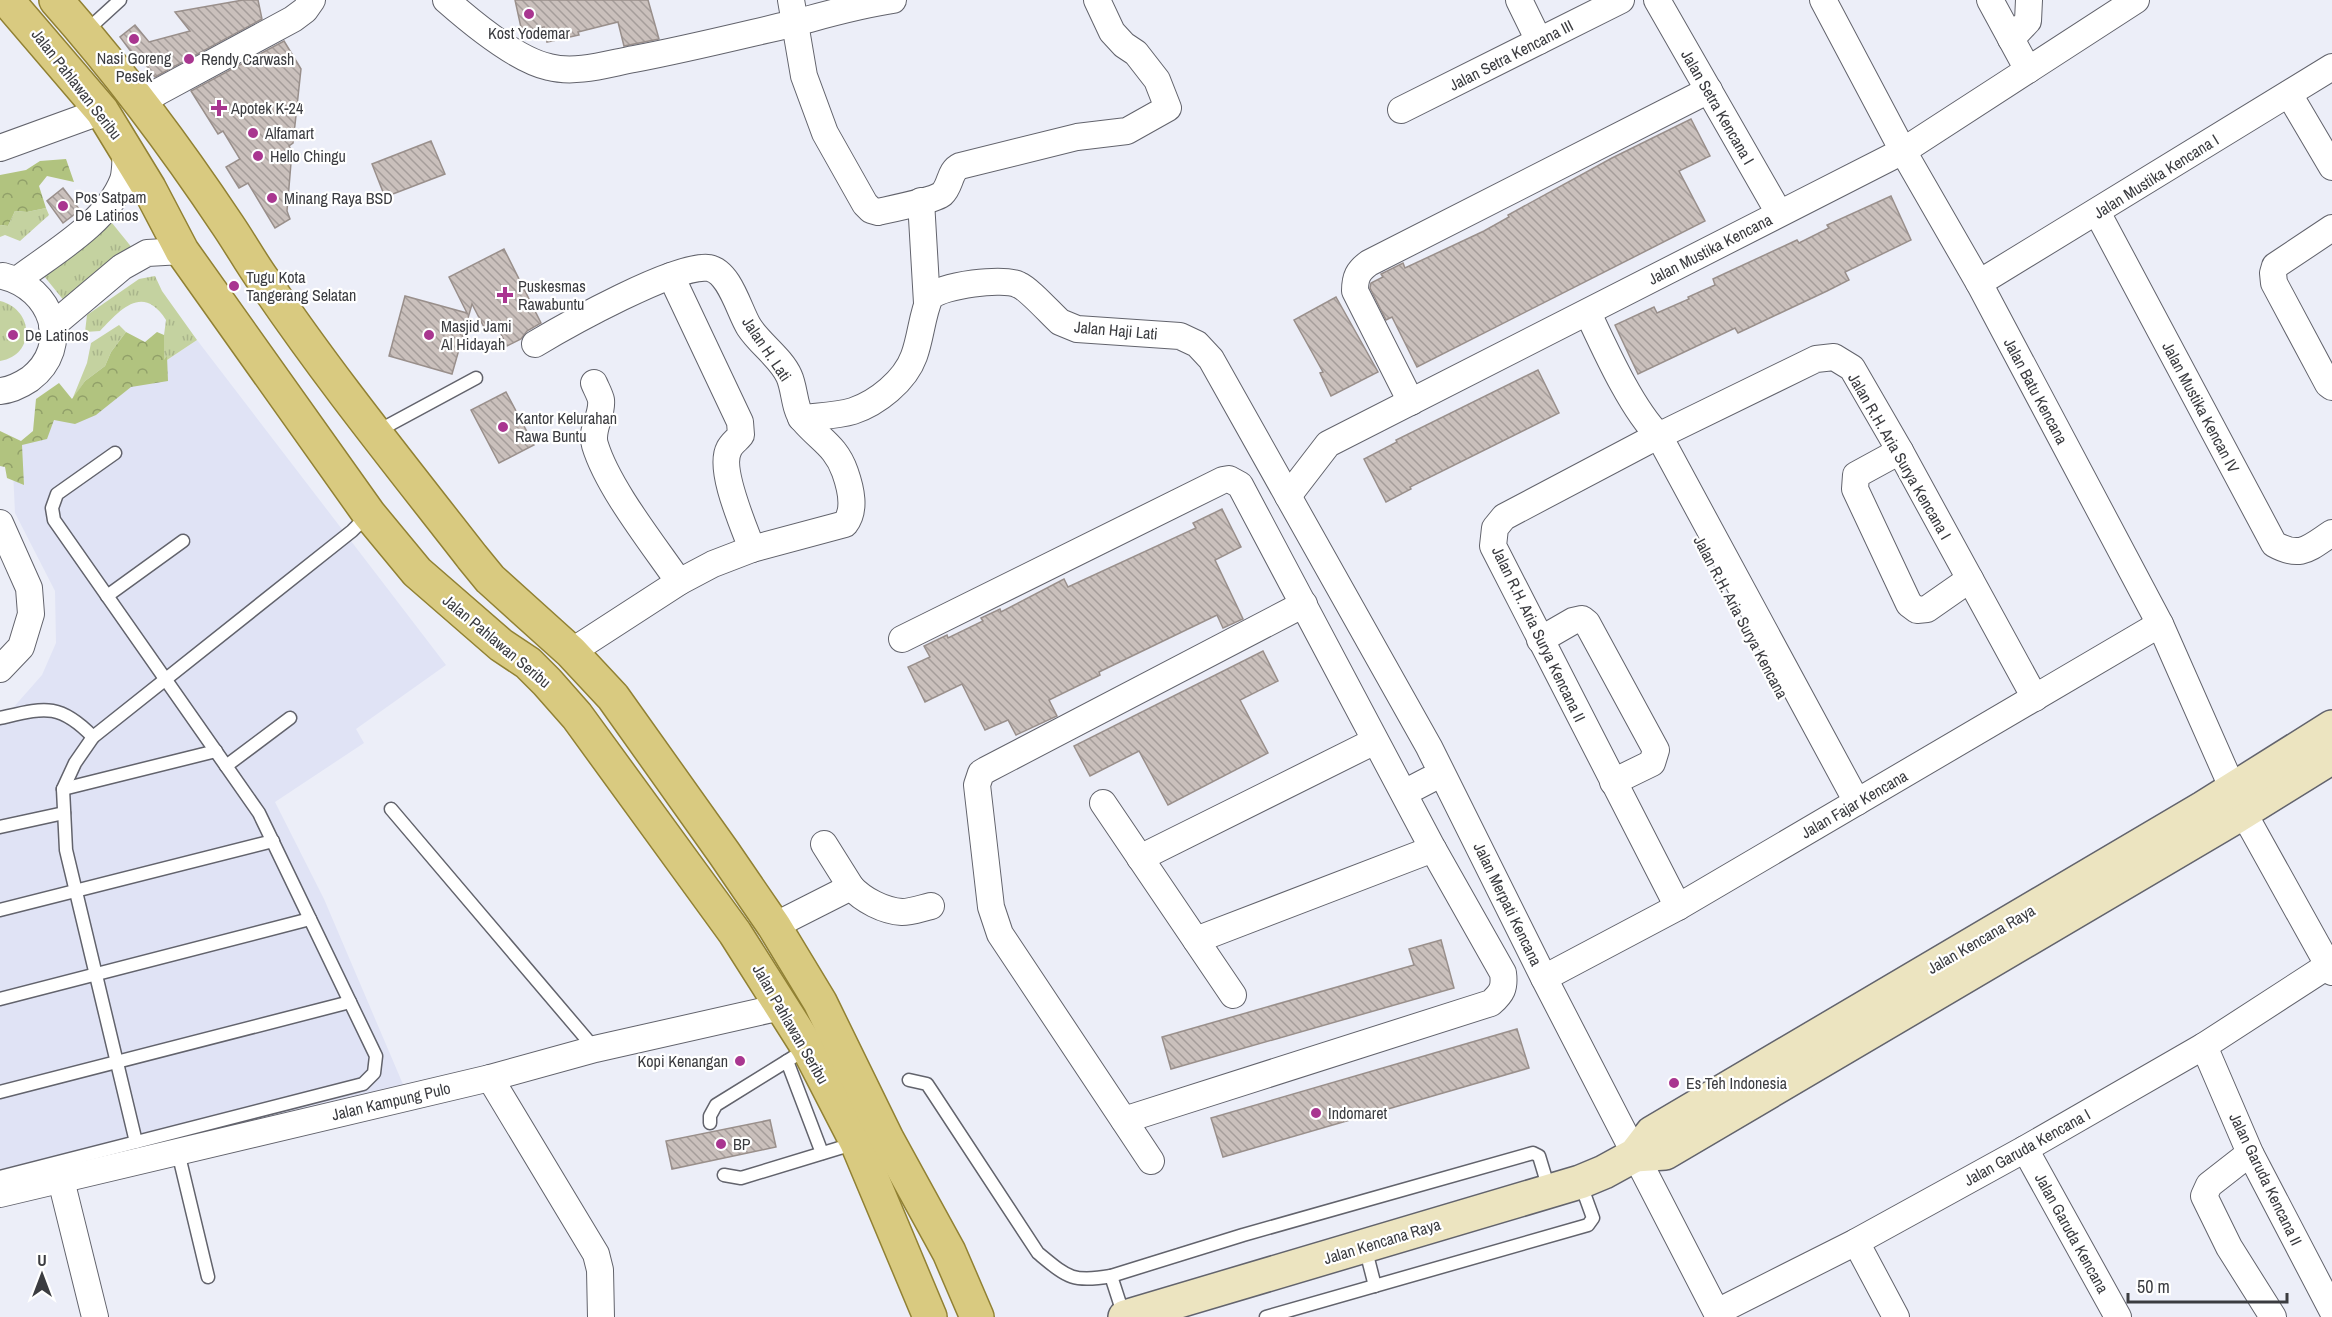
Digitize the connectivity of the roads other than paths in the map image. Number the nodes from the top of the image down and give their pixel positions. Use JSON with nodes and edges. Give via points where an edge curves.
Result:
{"nodes":[{"id":1,"x":7,"y":0,"type":"edge"},
{"id":2,"x":56,"y":0,"type":"edge"},
{"id":3,"x":312,"y":0,"type":"edge"},
{"id":4,"x":446,"y":0,"type":"edge"},
{"id":5,"x":893,"y":0,"type":"edge"},
{"id":6,"x":1097,"y":0,"type":"edge"},
{"id":7,"x":1520,"y":0,"type":"edge"},
{"id":8,"x":1621,"y":0,"type":"edge"},
{"id":9,"x":1658,"y":0,"type":"edge"},
{"id":10,"x":1823,"y":0,"type":"edge"},
{"id":11,"x":1990,"y":0,"type":"edge"},
{"id":12,"x":2029,"y":0,"type":"edge"},
{"id":13,"x":2136,"y":0,"type":"edge"},
{"id":14,"x":117,"y":1,"type":"edge"},
{"id":15,"x":792,"y":12,"type":"edge"},
{"id":16,"x":85,"y":32,"type":"junction"},
{"id":17,"x":2011,"y":39,"type":"junction"},
{"id":18,"x":1539,"y":41,"type":"junction"},
{"id":19,"x":2332,"y":67,"type":"edge"},
{"id":20,"x":2028,"y":70,"type":"junction"},
{"id":21,"x":1709,"y":90,"type":"junction"},
{"id":22,"x":2289,"y":94,"type":"junction"},
{"id":23,"x":140,"y":104,"type":"junction"},
{"id":24,"x":1401,"y":110,"type":"dead end"},
{"id":25,"x":102,"y":111,"type":"junction"},
{"id":26,"x":0,"y":148,"type":"edge"},
{"id":27,"x":126,"y":148,"type":"junction"},
{"id":28,"x":1903,"y":151,"type":"junction"},
{"id":29,"x":2332,"y":167,"type":"edge"},
{"id":30,"x":921,"y":201,"type":"junction"},
{"id":31,"x":2097,"y":212,"type":"junction"},
{"id":32,"x":1779,"y":213,"type":"junction"},
{"id":33,"x":2332,"y":228,"type":"edge"},
{"id":34,"x":182,"y":251,"type":"junction"},
{"id":35,"x":671,"y":276,"type":"junction"},
{"id":36,"x":8,"y":278,"type":"edge"},
{"id":37,"x":1979,"y":283,"type":"junction"},
{"id":38,"x":927,"y":303,"type":"junction"},
{"id":39,"x":1588,"y":313,"type":"junction"},
{"id":40,"x":52,"y":326,"type":"junction"},
{"id":41,"x":535,"y":345,"type":"dead end"},
{"id":42,"x":476,"y":378,"type":"dead end"},
{"id":43,"x":594,"y":383,"type":"dead end"},
{"id":44,"x":2332,"y":387,"type":"edge"},
{"id":45,"x":0,"y":391,"type":"edge"},
{"id":46,"x":1411,"y":402,"type":"junction"},
{"id":47,"x":801,"y":418,"type":"junction"},
{"id":48,"x":375,"y":433,"type":"junction"},
{"id":49,"x":1651,"y":434,"type":"junction"},
{"id":50,"x":1900,"y":451,"type":"junction"},
{"id":51,"x":115,"y":453,"type":"dead end"},
{"id":52,"x":1288,"y":496,"type":"junction"},
{"id":53,"x":369,"y":514,"type":"junction"},
{"id":54,"x":0,"y":524,"type":"edge"},
{"id":55,"x":2332,"y":533,"type":"edge"},
{"id":56,"x":183,"y":541,"type":"dead end"},
{"id":57,"x":752,"y":549,"type":"junction"},
{"id":58,"x":1970,"y":579,"type":"junction"},
{"id":59,"x":678,"y":582,"type":"junction"},
{"id":60,"x":107,"y":596,"type":"junction"},
{"id":61,"x":1304,"y":604,"type":"junction"},
{"id":62,"x":2160,"y":624,"type":"junction"},
{"id":63,"x":902,"y":639,"type":"dead end"},
{"id":64,"x":1540,"y":640,"type":"junction"},
{"id":65,"x":572,"y":652,"type":"junction"},
{"id":66,"x":0,"y":669,"type":"edge"},
{"id":67,"x":166,"y":679,"type":"junction"},
{"id":68,"x":2035,"y":698,"type":"junction"},
{"id":69,"x":0,"y":718,"type":"edge"},
{"id":70,"x":290,"y":718,"type":"dead end"},
{"id":71,"x":2332,"y":727,"type":"edge"},
{"id":72,"x":93,"y":737,"type":"junction"},
{"id":73,"x":1375,"y":741,"type":"junction"},
{"id":74,"x":1429,"y":747,"type":"junction"},
{"id":75,"x":648,"y":748,"type":"junction"},
{"id":76,"x":216,"y":752,"type":"junction"},
{"id":77,"x":2332,"y":757,"type":"edge"},
{"id":78,"x":226,"y":766,"type":"junction"},
{"id":79,"x":615,"y":767,"type":"junction"},
{"id":80,"x":1429,"y":780,"type":"junction"},
{"id":81,"x":1613,"y":782,"type":"junction"},
{"id":82,"x":63,"y":789,"type":"junction"},
{"id":83,"x":1404,"y":793,"type":"junction"},
{"id":84,"x":2238,"y":801,"type":"junction"},
{"id":85,"x":1102,"y":803,"type":"dead end"},
{"id":86,"x":1457,"y":803,"type":"junction"},
{"id":87,"x":1851,"y":805,"type":"junction"},
{"id":88,"x":391,"y":809,"type":"dead end"},
{"id":89,"x":64,"y":813,"type":"junction"},
{"id":90,"x":0,"y":827,"type":"edge"},
{"id":91,"x":273,"y":841,"type":"junction"},
{"id":92,"x":824,"y":844,"type":"dead end"},
{"id":93,"x":1432,"y":849,"type":"junction"},
{"id":94,"x":1140,"y":858,"type":"junction"},
{"id":95,"x":851,"y":887,"type":"junction"},
{"id":96,"x":76,"y":891,"type":"junction"},
{"id":97,"x":931,"y":906,"type":"dead end"},
{"id":98,"x":1678,"y":907,"type":"junction"},
{"id":99,"x":0,"y":910,"type":"edge"},
{"id":100,"x":310,"y":919,"type":"junction"},
{"id":101,"x":774,"y":926,"type":"junction"},
{"id":102,"x":1196,"y":940,"type":"junction"},
{"id":103,"x":2328,"y":955,"type":"edge"},
{"id":104,"x":96,"y":975,"type":"junction"},
{"id":105,"x":1544,"y":978,"type":"junction"},
{"id":106,"x":1233,"y":995,"type":"dead end"},
{"id":107,"x":0,"y":999,"type":"edge"},
{"id":108,"x":350,"y":1002,"type":"junction"},
{"id":109,"x":781,"y":1006,"type":"junction"},
{"id":110,"x":2205,"y":1046,"type":"junction"},
{"id":111,"x":595,"y":1049,"type":"junction"},
{"id":112,"x":798,"y":1054,"type":"junction"},
{"id":113,"x":117,"y":1062,"type":"junction"},
{"id":114,"x":490,"y":1078,"type":"junction"},
{"id":115,"x":909,"y":1080,"type":"dead end"},
{"id":116,"x":0,"y":1092,"type":"edge"},
{"id":117,"x":1124,"y":1119,"type":"junction"},
{"id":118,"x":710,"y":1123,"type":"dead end"},
{"id":119,"x":136,"y":1142,"type":"junction"},
{"id":120,"x":857,"y":1143,"type":"junction"},
{"id":121,"x":2025,"y":1149,"type":"junction"},
{"id":122,"x":178,"y":1152,"type":"junction"},
{"id":123,"x":822,"y":1152,"type":"junction"},
{"id":124,"x":2250,"y":1152,"type":"junction"},
{"id":125,"x":1635,"y":1155,"type":"junction"},
{"id":126,"x":1151,"y":1161,"type":"dead end"},
{"id":127,"x":724,"y":1175,"type":"dead end"},
{"id":128,"x":0,"y":1177,"type":"edge"},
{"id":129,"x":61,"y":1179,"type":"junction"},
{"id":130,"x":1580,"y":1182,"type":"junction"},
{"id":131,"x":1549,"y":1191,"type":"junction"},
{"id":132,"x":0,"y":1194,"type":"edge"},
{"id":133,"x":1856,"y":1242,"type":"junction"},
{"id":134,"x":1364,"y":1246,"type":"junction"},
{"id":135,"x":1111,"y":1276,"type":"junction"},
{"id":136,"x":208,"y":1277,"type":"dead end"},
{"id":137,"x":1375,"y":1286,"type":"junction"},
{"id":138,"x":2332,"y":1311,"type":"edge"},
{"id":139,"x":1718,"y":1315,"type":"edge"},
{"id":140,"x":95,"y":1317,"type":"edge"},
{"id":141,"x":601,"y":1317,"type":"edge"},
{"id":142,"x":930,"y":1317,"type":"edge"},
{"id":143,"x":977,"y":1317,"type":"edge"},
{"id":144,"x":1125,"y":1317,"type":"edge"},
{"id":145,"x":1266,"y":1317,"type":"edge"},
{"id":146,"x":1896,"y":1317,"type":"edge"},
{"id":147,"x":2118,"y":1317,"type":"edge"},
{"id":148,"x":2273,"y":1317,"type":"edge"},
{"id":149,"x":2323,"y":1317,"type":"edge"}],
"edges":[{"from":1,"to":25,"type":"main road","name":"Jalan Pahlawan Seribu"},
{"from":2,"to":16,"type":"main road","name":"Jalan Pahlawan Seribu"},
{"from":3,"to":23,"type":"street","via":[[293,19]]},
{"from":4,"to":15,"type":"street","via":[[476,26],[524,56],[547,67],[566,69],[681,50]]},
{"from":5,"to":15,"type":"street"},
{"from":6,"to":30,"type":"street","via":[[1112,32],[1136,53],[1157,80],[1168,108],[1128,131],[1077,137],[960,166],[943,193]]},
{"from":7,"to":18,"type":"street"},
{"from":8,"to":18,"type":"street","name":"Jalan Setra Kencana III"},
{"from":9,"to":21,"type":"street","name":"Jalan Setra Kencana I"},
{"from":10,"to":28,"type":"street","name":"Jalan Batu Kencana"},
{"from":11,"to":17,"type":"street"},
{"from":12,"to":17,"type":"street","via":[[2028,21]]},
{"from":13,"to":20,"type":"street","name":"Jalan Mustika Kencana"},
{"from":14,"to":16,"type":"lane"},
{"from":15,"to":30,"type":"street","via":[[804,76],[825,133],[865,204],[878,212]]},
{"from":16,"to":23,"type":"main road","name":"Jalan Pahlawan Seribu"},
{"from":17,"to":20,"type":"street"},
{"from":18,"to":24,"type":"street","name":"Jalan Setra Kencana III"},
{"from":19,"to":22,"type":"street","name":"Jalan Mustika Kencana I"},
{"from":20,"to":28,"type":"street","name":"Jalan Mustika Kencana"},
{"from":21,"to":32,"type":"street","name":"Jalan Setra Kencana I"},
{"from":21,"to":46,"type":"street","via":[[1359,270],[1355,291]]},
{"from":22,"to":29,"type":"street"},
{"from":22,"to":31,"type":"street","name":"Jalan Mustika Kencana I"},
{"from":23,"to":48,"type":"main road","name":"Jalan Pahlawan Seribu"},
{"from":25,"to":26,"type":"street"},
{"from":25,"to":27,"type":"main road","name":"Jalan Pahlawan Seribu"},
{"from":27,"to":34,"type":"main road","name":"Jalan Pahlawan Seribu"},
{"from":27,"to":36,"type":"street","via":[[123,178],[109,204],[91,224]]},
{"from":28,"to":32,"type":"street","name":"Jalan Mustika Kencana"},
{"from":28,"to":37,"type":"street","name":"Jalan Batu Kencana"},
{"from":30,"to":38,"type":"street"},
{"from":31,"to":37,"type":"street","name":"Jalan Mustika Kencana I"},
{"from":31,"to":55,"type":"street","name":"Jalan Mustika Kencan IV","via":[[2274,544],[2289,552],[2304,552]]},
{"from":32,"to":39,"type":"street","name":"Jalan Mustika Kencana"},
{"from":33,"to":44,"type":"street","via":[[2275,266],[2273,273],[2274,283]]},
{"from":34,"to":40,"type":"street","via":[[161,250],[139,257]]},
{"from":34,"to":53,"type":"main road","name":"Jalan Pahlawan Seribu"},
{"from":35,"to":41,"type":"street","name":"Jalan H. Lati","via":[[582,316]]},
{"from":35,"to":47,"type":"street","name":"Jalan H. Lati","via":[[701,268],[718,272],[749,327],[789,375]]},
{"from":35,"to":57,"type":"street","via":[[740,422],[741,435],[727,455],[727,474]]},
{"from":36,"to":40,"type":"street","via":[[30,287],[41,298]]},
{"from":37,"to":62,"type":"street","name":"Jalan Batu Kencana"},
{"from":38,"to":47,"type":"street","via":[[913,358],[892,387],[851,411]]},
{"from":38,"to":52,"type":"street","name":"Jalan Haji Lati","via":[[934,292],[944,289],[1012,282],[1022,286],[1068,327],[1180,336],[1197,344],[1211,359]]},
{"from":39,"to":46,"type":"street","name":"Jalan Mustika Kencana"},
{"from":39,"to":49,"type":"street","name":"Jalan R.H. Aria Surya Kencana"},
{"from":40,"to":45,"type":"street","via":[[52,343],[36,374],[22,384]]},
{"from":42,"to":48,"type":"lane"},
{"from":43,"to":59,"type":"street","via":[[601,400],[594,444],[624,502]]},
{"from":46,"to":52,"type":"street","name":"Jalan Mustika Kencana","via":[[1328,444]]},
{"from":47,"to":57,"type":"street","via":[[836,452],[850,488],[849,519],[834,529]]},
{"from":48,"to":65,"type":"main road","name":"Jalan Pahlawan Seribu","via":[[490,579]]},
{"from":49,"to":50,"type":"street","name":"Jalan R.H. Aria Surya Kencana I","via":[[1816,359],[1834,357],[1852,368]]},
{"from":49,"to":64,"type":"street","name":"Jalan R.H. Aria Surya Kencana II","via":[[1504,517],[1495,528],[1493,546]]},
{"from":49,"to":87,"type":"street","name":"Jalan R.H. Aria Surya Kencana"},
{"from":50,"to":58,"type":"street","name":"Jalan R.H. Aria Surya Kencana I"},
{"from":50,"to":58,"type":"street","via":[[1856,475],[1854,481],[1909,604],[1917,610],[1927,609]]},
{"from":51,"to":60,"type":"lane","via":[[57,494],[52,508],[54,520]]},
{"from":52,"to":74,"type":"street","name":"Jalan Merpati Kencana"},
{"from":53,"to":67,"type":"lane"},
{"from":53,"to":79,"type":"main road","name":"Jalan Pahlawan Seribu","via":[[417,572],[547,682]]},
{"from":54,"to":66,"type":"street","via":[[29,588],[31,614],[21,647]]},
{"from":56,"to":60,"type":"lane"},
{"from":57,"to":59,"type":"street"},
{"from":58,"to":68,"type":"street","name":"Jalan R.H. Aria Surya Kencana I"},
{"from":59,"to":65,"type":"street"},
{"from":60,"to":67,"type":"lane"},
{"from":61,"to":63,"type":"street","via":[[1240,485],[1229,479]]},
{"from":61,"to":73,"type":"street"},
{"from":61,"to":117,"type":"street","via":[[986,770],[979,778],[991,907],[1000,934]]},
{"from":62,"to":68,"type":"street","name":"Jalan Fajar Kencana"},
{"from":62,"to":84,"type":"street","name":"Jalan Batu Kencana"},
{"from":64,"to":81,"type":"street","name":"Jalan R.H. Aria Surya Kencana II"},
{"from":64,"to":81,"type":"street","via":[[1573,621],[1582,619],[1587,623],[1656,750],[1652,763]]},
{"from":65,"to":75,"type":"main road","name":"Jalan Pahlawan Seribu","via":[[612,697]]},
{"from":67,"to":72,"type":"lane"},
{"from":67,"to":76,"type":"lane"},
{"from":68,"to":87,"type":"street","name":"Jalan Fajar Kencana"},
{"from":69,"to":72,"type":"lane","via":[[57,710],[76,720]]},
{"from":70,"to":78,"type":"lane"},
{"from":71,"to":84,"type":"street","name":"Jalan Kencana Raya"},
{"from":72,"to":82,"type":"lane"},
{"from":73,"to":83,"type":"street"},
{"from":73,"to":94,"type":"street"},
{"from":74,"to":80,"type":"street","via":[[1421,760]]},
{"from":74,"to":86,"type":"street","name":"Jalan Merpati Kencana"},
{"from":75,"to":79,"type":"main road","via":[[639,763]]},
{"from":75,"to":101,"type":"main road","name":"Jalan Pahlawan Seribu"},
{"from":76,"to":78,"type":"lane"},
{"from":76,"to":82,"type":"lane"},
{"from":77,"to":84,"type":"street","name":"Jalan Kencana Raya"},
{"from":78,"to":91,"type":"lane","via":[[259,813]]},
{"from":79,"to":109,"type":"main road","name":"Jalan Pahlawan Seribu","via":[[735,933]]},
{"from":80,"to":83,"type":"street"},
{"from":80,"to":86,"type":"street","via":[[1443,799]]},
{"from":81,"to":98,"type":"street","name":"Jalan R.H. Aria Surya Kencana II"},
{"from":82,"to":89,"type":"lane"},
{"from":83,"to":93,"type":"street"},
{"from":84,"to":103,"type":"street"},
{"from":84,"to":125,"type":"street","name":"Jalan Kencana Raya","via":[[1652,1132]]},
{"from":85,"to":94,"type":"street"},
{"from":86,"to":105,"type":"street","name":"Jalan Merpati Kencana"},
{"from":87,"to":98,"type":"street","name":"Jalan Fajar Kencana"},
{"from":88,"to":111,"type":"lane"},
{"from":89,"to":90,"type":"lane"},
{"from":89,"to":96,"type":"lane","via":[[66,850]]},
{"from":91,"to":96,"type":"lane"},
{"from":91,"to":100,"type":"lane"},
{"from":92,"to":95,"type":"street"},
{"from":93,"to":102,"type":"street"},
{"from":93,"to":117,"type":"street","via":[[1503,973],[1502,994],[1491,1003]]},
{"from":94,"to":102,"type":"street"},
{"from":95,"to":97,"type":"street","via":[[860,897],[903,912]]},
{"from":95,"to":101,"type":"street"},
{"from":96,"to":99,"type":"lane"},
{"from":96,"to":104,"type":"lane"},
{"from":98,"to":105,"type":"street","name":"Jalan Fajar Kencana"},
{"from":100,"to":104,"type":"lane"},
{"from":100,"to":108,"type":"lane"},
{"from":101,"to":143,"type":"main road","name":"Jalan Pahlawan Seribu","via":[[820,1002],[887,1139],[949,1252]]},
{"from":102,"to":106,"type":"street"},
{"from":103,"to":110,"type":"street","name":"Jalan Garuda Kencana I"},
{"from":104,"to":107,"type":"lane"},
{"from":104,"to":113,"type":"lane"},
{"from":105,"to":125,"type":"street","name":"Jalan Merpati Kencana"},
{"from":108,"to":113,"type":"lane"},
{"from":108,"to":119,"type":"lane","via":[[376,1056],[374,1073],[363,1084]]},
{"from":109,"to":111,"type":"street","name":"Jalan Kampung Pulo"},
{"from":109,"to":112,"type":"main road","name":"Jalan Pahlawan Seribu"},
{"from":110,"to":121,"type":"street","name":"Jalan Garuda Kencana I"},
{"from":110,"to":124,"type":"street","name":"Jalan Garuda Kencana II"},
{"from":111,"to":114,"type":"street","name":"Jalan Kampung Pulo"},
{"from":112,"to":118,"type":"lane","via":[[716,1106]]},
{"from":112,"to":120,"type":"main road","name":"Jalan Pahlawan Seribu"},
{"from":112,"to":123,"type":"lane"},
{"from":113,"to":116,"type":"lane"},
{"from":113,"to":119,"type":"lane"},
{"from":114,"to":122,"type":"street","name":"Jalan Kampung Pulo"},
{"from":114,"to":141,"type":"street","via":[[596,1254]]},
{"from":115,"to":135,"type":"lane","via":[[927,1084],[1038,1253],[1074,1279]]},
{"from":117,"to":126,"type":"street"},
{"from":119,"to":128,"type":"lane"},
{"from":120,"to":123,"type":"lane"},
{"from":120,"to":142,"type":"main road","name":"Jalan Pahlawan Seribu"},
{"from":121,"to":133,"type":"street","name":"Jalan Garuda Kencana I"},
{"from":121,"to":147,"type":"street","name":"Jalan Garuda Kencana"},
{"from":122,"to":129,"type":"street","name":"Jalan Kampung Pulo"},
{"from":122,"to":136,"type":"lane"},
{"from":123,"to":127,"type":"lane","via":[[741,1178]]},
{"from":124,"to":138,"type":"street","name":"Jalan Garuda Kencana II"},
{"from":124,"to":148,"type":"street","via":[[2209,1185],[2205,1196],[2229,1247]]},
{"from":125,"to":130,"type":"street","name":"Jalan Kencana Raya"},
{"from":125,"to":139,"type":"street","name":"Jalan Merpati Kencana"},
{"from":129,"to":132,"type":"street","name":"Jalan Kampung Pulo"},
{"from":129,"to":140,"type":"street"},
{"from":130,"to":131,"type":"street","name":"Jalan Kencana Raya"},
{"from":130,"to":137,"type":"lane","via":[[1593,1218],[1588,1226]]},
{"from":131,"to":134,"type":"street","name":"Jalan Kencana Raya"},
{"from":131,"to":135,"type":"lane","via":[[1535,1152]]},
{"from":133,"to":139,"type":"street","name":"Jalan Garuda Kencana I"},
{"from":133,"to":146,"type":"street"},
{"from":134,"to":137,"type":"lane"},
{"from":134,"to":144,"type":"street","name":"Jalan Kencana Raya","via":[[1184,1304]]},
{"from":135,"to":144,"type":"lane"},
{"from":137,"to":145,"type":"lane"},
{"from":138,"to":149,"type":"street"}]}
